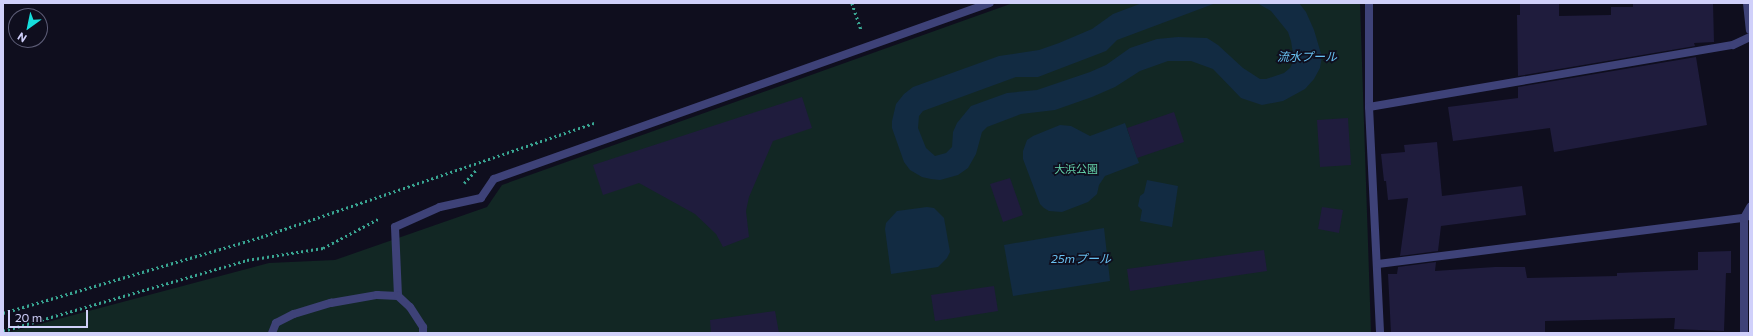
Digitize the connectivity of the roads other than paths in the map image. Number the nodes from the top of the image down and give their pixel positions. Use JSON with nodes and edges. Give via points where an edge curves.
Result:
{"nodes":[{"id":1,"x":990,"y":3,"type":"edge"},
{"id":2,"x":1369,"y":3,"type":"edge"},
{"id":3,"x":1747,"y":3,"type":"edge"},
{"id":4,"x":1750,"y":30,"type":"edge"},
{"id":5,"x":1750,"y":37,"type":"edge"},
{"id":6,"x":1370,"y":107,"type":"junction"},
{"id":7,"x":1750,"y":206,"type":"edge"},
{"id":8,"x":1747,"y":217,"type":"edge"},
{"id":9,"x":1378,"y":264,"type":"junction"},
{"id":10,"x":398,"y":296,"type":"junction"},
{"id":11,"x":272,"y":333,"type":"edge"},
{"id":12,"x":423,"y":333,"type":"edge"},
{"id":13,"x":1380,"y":333,"type":"edge"},
{"id":14,"x":1744,"y":333,"type":"edge"}],
"edges":[{"from":1,"to":10,"type":"street","via":[[494,179],[481,198],[440,207],[395,227]]},
{"from":2,"to":6,"type":"street"},
{"from":3,"to":4,"type":"street"},
{"from":5,"to":6,"type":"street","via":[[1733,45]]},
{"from":6,"to":9,"type":"street"},
{"from":7,"to":8,"type":"street"},
{"from":8,"to":9,"type":"street"},
{"from":8,"to":14,"type":"street"},
{"from":9,"to":13,"type":"street"},
{"from":10,"to":11,"type":"street","via":[[377,295],[331,303],[294,314],[276,323]]},
{"from":10,"to":12,"type":"street","via":[[410,307],[423,327]]}]}
